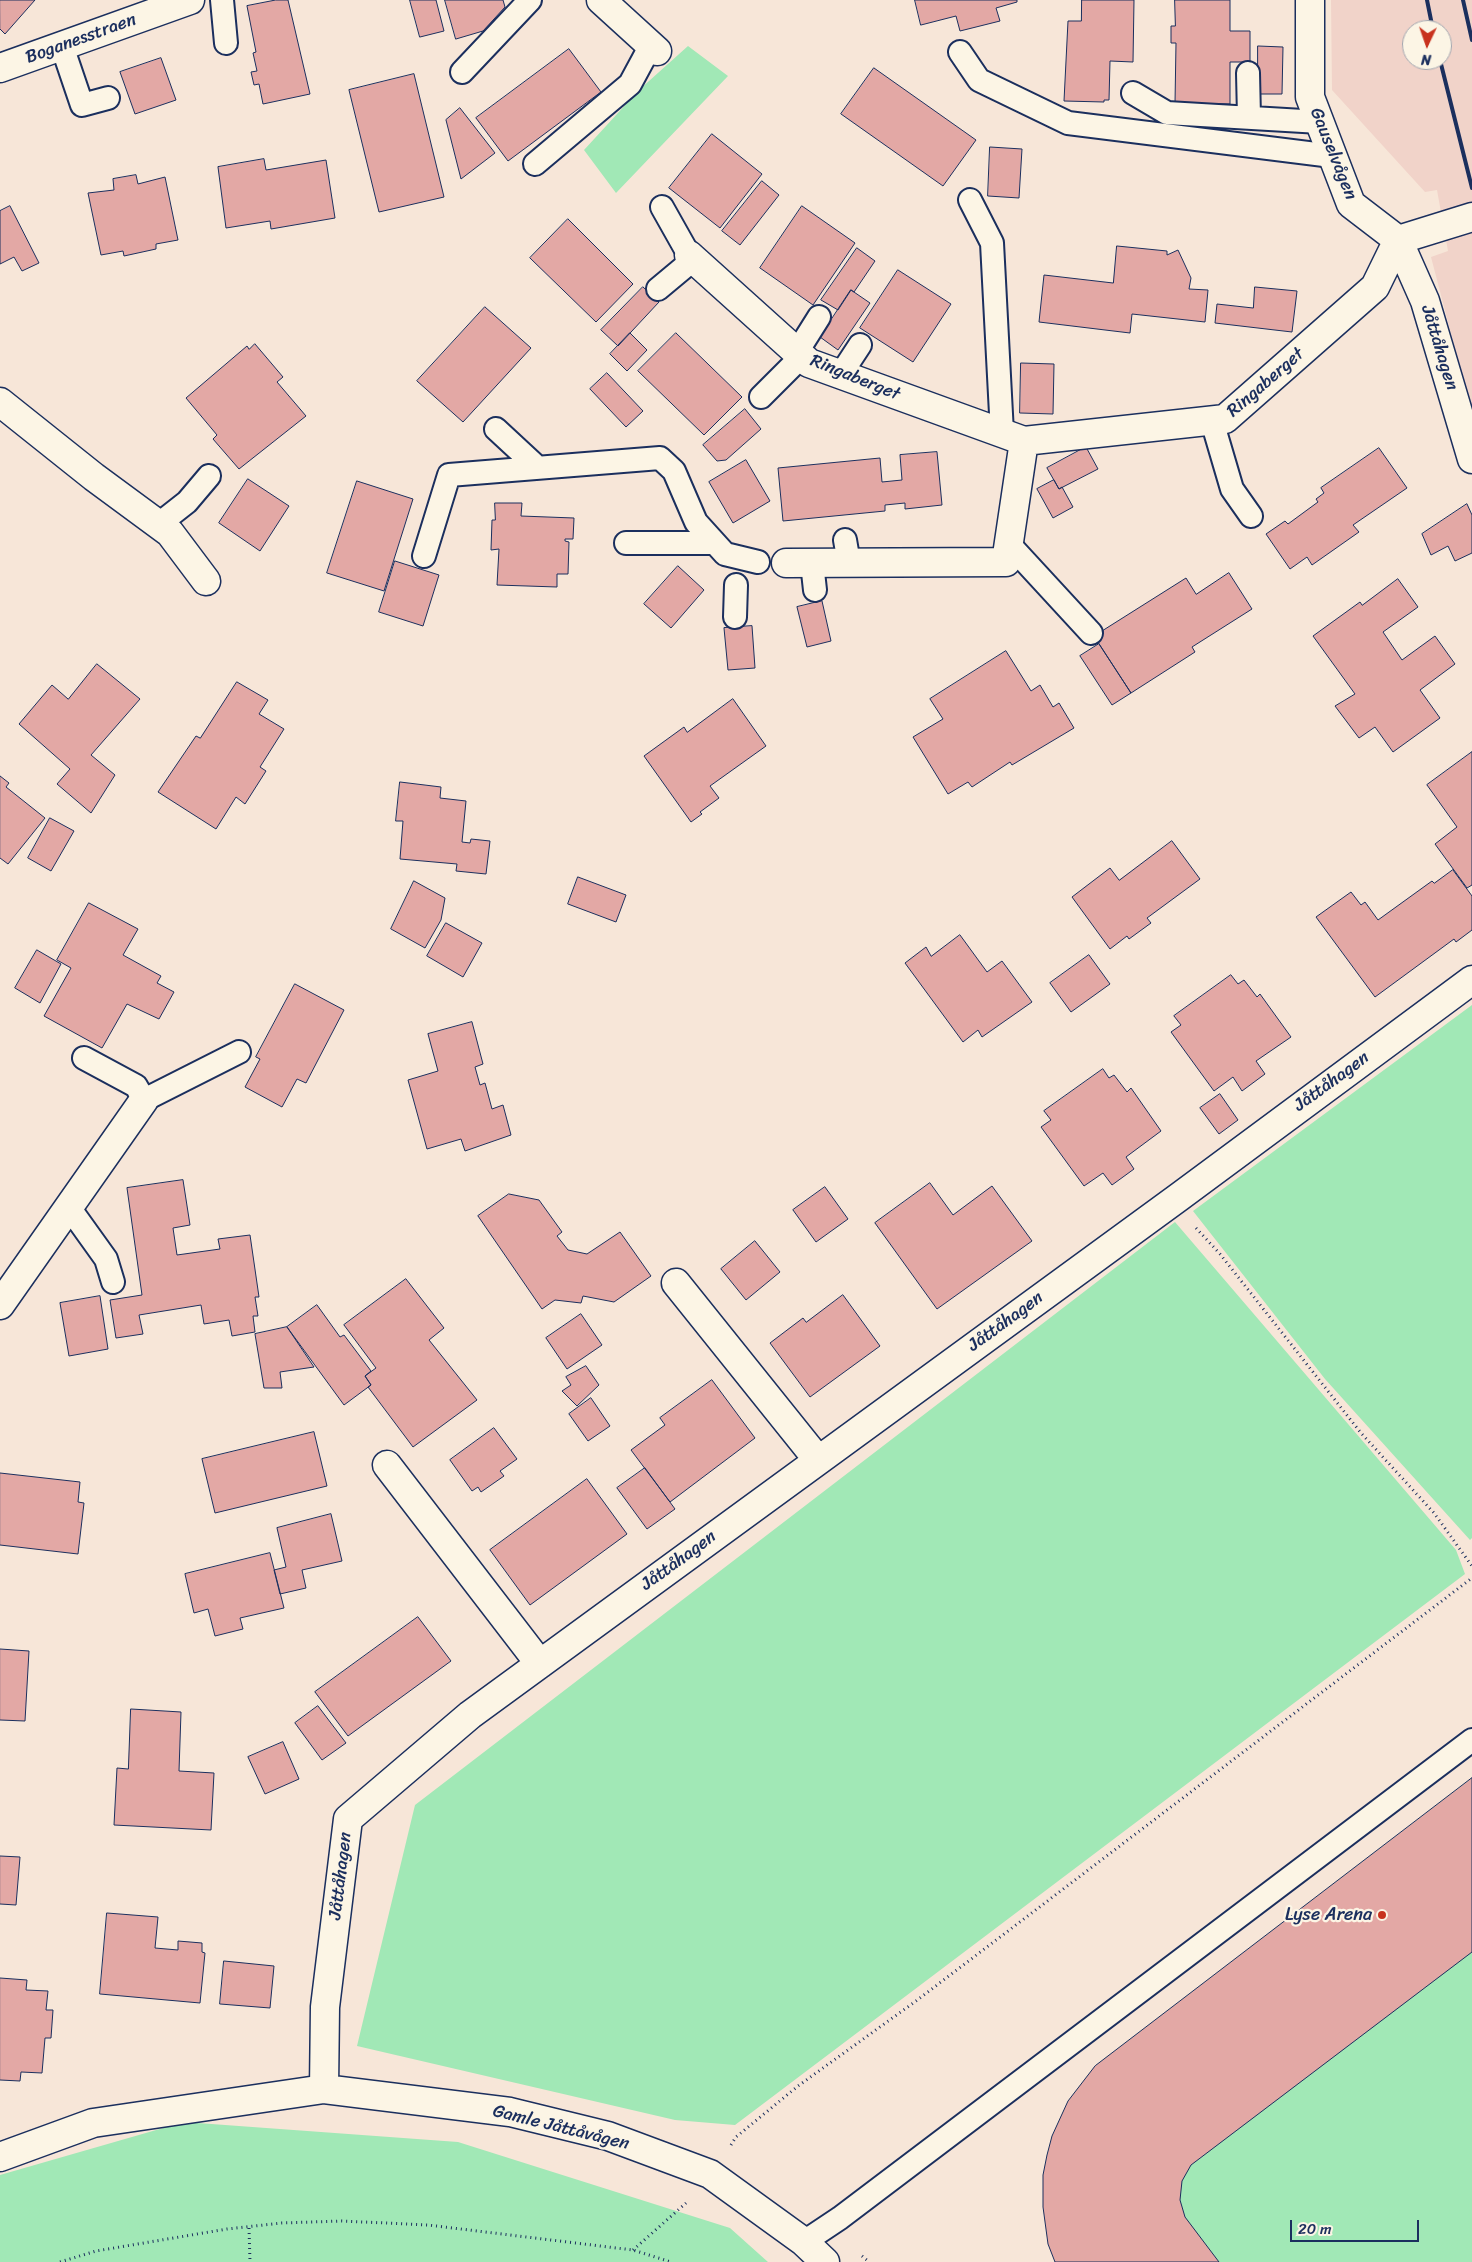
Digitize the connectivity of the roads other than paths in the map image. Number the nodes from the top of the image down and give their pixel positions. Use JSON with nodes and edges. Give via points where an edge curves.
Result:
{"nodes":[{"id":1,"x":190,"y":0,"type":"edge"},
{"id":2,"x":222,"y":0,"type":"edge"},
{"id":3,"x":530,"y":0,"type":"edge"},
{"id":4,"x":1310,"y":0,"type":"edge"},
{"id":5,"x":607,"y":2,"type":"edge"},
{"id":6,"x":148,"y":9,"type":"edge"},
{"id":7,"x":226,"y":43,"type":"dead end"},
{"id":8,"x":62,"y":46,"type":"junction"},
{"id":9,"x":654,"y":48,"type":"joint"},
{"id":10,"x":960,"y":52,"type":"dead end"},
{"id":11,"x":0,"y":68,"type":"edge"},
{"id":12,"x":462,"y":72,"type":"dead end"},
{"id":13,"x":1248,"y":73,"type":"dead end"},
{"id":14,"x":1133,"y":93,"type":"dead end"},
{"id":15,"x":108,"y":98,"type":"dead end"},
{"id":16,"x":1249,"y":117,"type":"junction"},
{"id":17,"x":1320,"y":122,"type":"junction"},
{"id":18,"x":1332,"y":156,"type":"junction"},
{"id":19,"x":535,"y":164,"type":"dead end"},
{"id":20,"x":970,"y":200,"type":"dead end"},
{"id":21,"x":662,"y":208,"type":"dead end"},
{"id":22,"x":1472,"y":217,"type":"edge"},
{"id":23,"x":1398,"y":240,"type":"junction"},
{"id":24,"x":691,"y":257,"type":"junction"},
{"id":25,"x":658,"y":289,"type":"dead end"},
{"id":26,"x":818,"y":317,"type":"dead end"},
{"id":27,"x":860,"y":345,"type":"dead end"},
{"id":28,"x":800,"y":354,"type":"junction"},
{"id":29,"x":841,"y":374,"type":"junction"},
{"id":30,"x":761,"y":396,"type":"dead end"},
{"id":31,"x":0,"y":402,"type":"edge"},
{"id":32,"x":1212,"y":421,"type":"junction"},
{"id":33,"x":496,"y":429,"type":"dead end"},
{"id":34,"x":1013,"y":437,"type":"junction"},
{"id":35,"x":1472,"y":459,"type":"edge"},
{"id":36,"x":536,"y":467,"type":"junction"},
{"id":37,"x":209,"y":476,"type":"dead end"},
{"id":38,"x":1251,"y":516,"type":"dead end"},
{"id":39,"x":159,"y":524,"type":"junction"},
{"id":40,"x":626,"y":542,"type":"dead end"},
{"id":41,"x":715,"y":543,"type":"junction"},
{"id":42,"x":1009,"y":544,"type":"junction"},
{"id":43,"x":424,"y":556,"type":"dead end"},
{"id":44,"x":758,"y":562,"type":"dead end"},
{"id":45,"x":799,"y":563,"type":"joint"},
{"id":46,"x":206,"y":581,"type":"dead end"},
{"id":47,"x":736,"y":585,"type":"dead end"},
{"id":48,"x":815,"y":590,"type":"dead end"},
{"id":49,"x":735,"y":617,"type":"dead end"},
{"id":50,"x":1091,"y":633,"type":"dead end"},
{"id":51,"x":1472,"y":980,"type":"edge"},
{"id":52,"x":239,"y":1052,"type":"dead end"},
{"id":53,"x":84,"y":1058,"type":"dead end"},
{"id":54,"x":144,"y":1100,"type":"junction"},
{"id":55,"x":70,"y":1204,"type":"junction"},
{"id":56,"x":113,"y":1282,"type":"dead end"},
{"id":57,"x":676,"y":1283,"type":"dead end"},
{"id":58,"x":0,"y":1304,"type":"edge"},
{"id":59,"x":818,"y":1460,"type":"junction"},
{"id":60,"x":387,"y":1465,"type":"dead end"},
{"id":61,"x":540,"y":1664,"type":"junction"},
{"id":62,"x":1472,"y":1740,"type":"edge"},
{"id":63,"x":324,"y":2089,"type":"junction"},
{"id":64,"x":0,"y":2156,"type":"edge"},
{"id":65,"x":804,"y":2242,"type":"junction"},
{"id":66,"x":825,"y":2262,"type":"edge"}],
"edges":[{"from":1,"to":6,"type":"street","name":"Boganesstraen"},
{"from":2,"to":7,"type":"lane"},
{"from":3,"to":12,"type":"lane"},
{"from":4,"to":17,"type":"street","name":"Gauselvågen","via":[[1310,97]]},
{"from":5,"to":9,"type":"street"},
{"from":6,"to":8,"type":"street","name":"Boganesstraen"},
{"from":8,"to":11,"type":"street","name":"Boganesstraen"},
{"from":8,"to":15,"type":"lane","via":[[82,105]]},
{"from":9,"to":19,"type":"lane","via":[[630,84]]},
{"from":10,"to":18,"type":"lane","via":[[979,80],[1068,123]]},
{"from":13,"to":16,"type":"lane"},
{"from":14,"to":16,"type":"lane","via":[[1167,113]]},
{"from":16,"to":17,"type":"lane"},
{"from":17,"to":18,"type":"street","name":"Gauselvågen"},
{"from":18,"to":23,"type":"street","name":"Gauselvågen","via":[[1351,204]]},
{"from":20,"to":34,"type":"lane","via":[[992,243]]},
{"from":21,"to":24,"type":"lane"},
{"from":22,"to":23,"type":"street"},
{"from":23,"to":32,"type":"street","name":"Ringaberget","via":[[1375,287],[1225,419]]},
{"from":23,"to":35,"type":"street","name":"Jåttåhagen","via":[[1425,301]]},
{"from":24,"to":25,"type":"lane"},
{"from":24,"to":28,"type":"street","name":"Ringaberget"},
{"from":26,"to":28,"type":"lane"},
{"from":27,"to":29,"type":"lane"},
{"from":28,"to":29,"type":"street","name":"Ringaberget","via":[[809,363]]},
{"from":28,"to":30,"type":"lane"},
{"from":29,"to":34,"type":"street","name":"Ringaberget"},
{"from":31,"to":39,"type":"street"},
{"from":32,"to":34,"type":"street","name":"Ringaberget"},
{"from":32,"to":38,"type":"lane","via":[[1232,489]]},
{"from":33,"to":36,"type":"lane"},
{"from":34,"to":42,"type":"street"},
{"from":36,"to":41,"type":"lane","via":[[660,458],[674,471],[696,522]]},
{"from":36,"to":43,"type":"lane","via":[[450,475]]},
{"from":37,"to":39,"type":"lane","via":[[187,502]]},
{"from":39,"to":46,"type":"street","via":[[170,533]]},
{"from":40,"to":41,"type":"lane"},
{"from":41,"to":44,"type":"lane","via":[[725,554]]},
{"from":42,"to":45,"type":"street","via":[[1006,562],[847,552]]},
{"from":42,"to":50,"type":"lane"},
{"from":45,"to":48,"type":"lane"},
{"from":47,"to":49,"type":"lane"},
{"from":51,"to":59,"type":"street","name":"Jåttåhagen"},
{"from":52,"to":54,"type":"lane"},
{"from":53,"to":54,"type":"lane","via":[[136,1086]]},
{"from":54,"to":55,"type":"street"},
{"from":55,"to":56,"type":"lane","via":[[106,1259]]},
{"from":55,"to":58,"type":"street"},
{"from":57,"to":59,"type":"street"},
{"from":59,"to":61,"type":"street","name":"Jåttåhagen"},
{"from":60,"to":61,"type":"street"},
{"from":61,"to":63,"type":"street","name":"Jåttåhagen","via":[[470,1715],[348,1819],[325,2007]]},
{"from":62,"to":65,"type":"lane"},
{"from":63,"to":64,"type":"street","name":"Gamle Jåttåvågen","via":[[93,2123]]},
{"from":63,"to":65,"type":"street","name":"Gamle Jåttåvågen","via":[[510,2112],[608,2136],[710,2174]]},
{"from":65,"to":66,"type":"street","name":"Gamle Jåttåvågen"}]}
